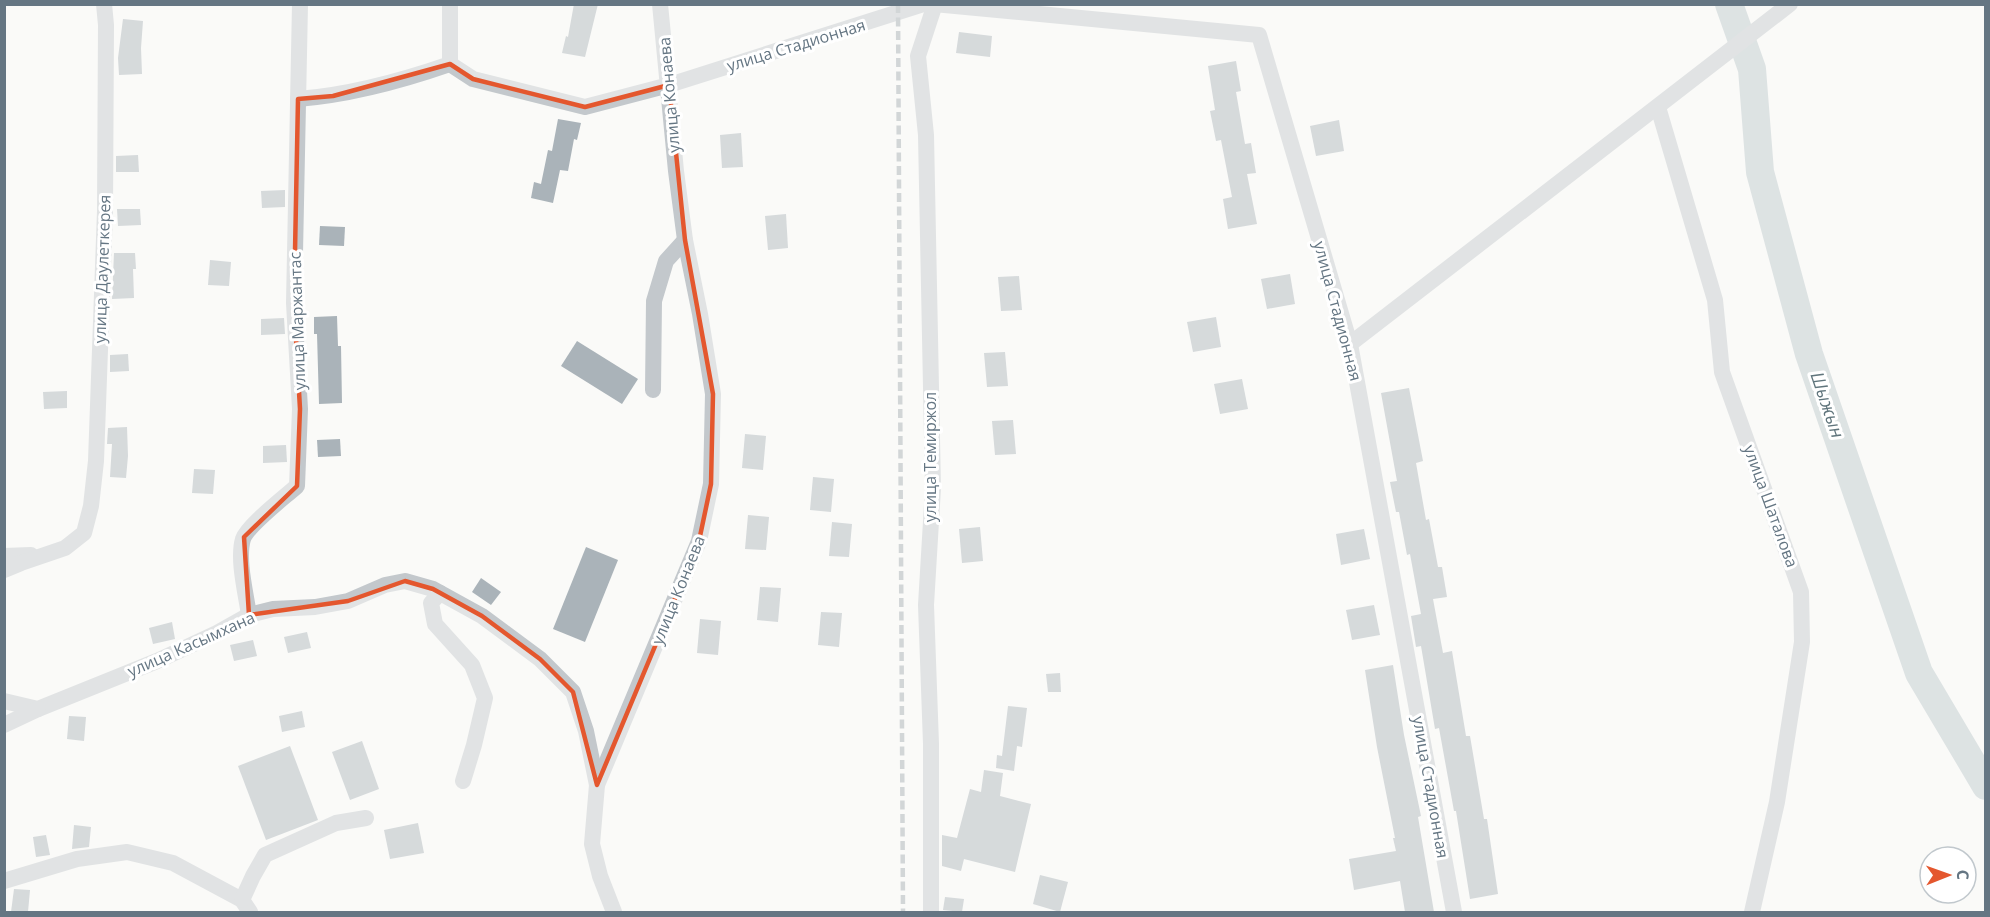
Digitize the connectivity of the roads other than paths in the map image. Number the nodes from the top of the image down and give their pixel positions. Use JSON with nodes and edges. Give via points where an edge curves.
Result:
{"nodes":[{"id":1,"x":104,"y":4,"type":"edge"},
{"id":2,"x":300,"y":4,"type":"edge"},
{"id":3,"x":450,"y":4,"type":"edge"},
{"id":4,"x":660,"y":4,"type":"edge"},
{"id":5,"x":924,"y":4,"type":"edge"},
{"id":6,"x":934,"y":5,"type":"edge"},
{"id":7,"x":1788,"y":6,"type":"edge"},
{"id":8,"x":450,"y":64,"type":"junction"},
{"id":9,"x":669,"y":85,"type":"junction"},
{"id":10,"x":298,"y":99,"type":"junction"},
{"id":11,"x":1658,"y":107,"type":"junction"},
{"id":12,"x":685,"y":240,"type":"junction"},
{"id":13,"x":1350,"y":344,"type":"junction"},
{"id":14,"x":653,"y":390,"type":"dead end"},
{"id":15,"x":47,"y":555,"type":"junction"},
{"id":16,"x":4,"y":556,"type":"edge"},
{"id":17,"x":4,"y":570,"type":"edge"},
{"id":18,"x":440,"y":593,"type":"junction"},
{"id":19,"x":249,"y":615,"type":"junction"},
{"id":20,"x":4,"y":701,"type":"edge"},
{"id":21,"x":38,"y":709,"type":"junction"},
{"id":22,"x":4,"y":724,"type":"edge"},
{"id":23,"x":464,"y":781,"type":"dead end"},
{"id":24,"x":597,"y":785,"type":"junction"},
{"id":25,"x":366,"y":818,"type":"dead end"},
{"id":26,"x":4,"y":881,"type":"edge"},
{"id":27,"x":246,"y":906,"type":"edge"},
{"id":28,"x":614,"y":912,"type":"edge"},
{"id":29,"x":931,"y":912,"type":"edge"},
{"id":30,"x":1454,"y":912,"type":"edge"},
{"id":31,"x":1752,"y":912,"type":"edge"}],
"edges":[{"from":1,"to":15,"type":"street","name":"улица Даулеткерея","via":[[105,212],[91,506],[84,533],[66,549]]},
{"from":2,"to":10,"type":"street","name":"улица Маржантас"},
{"from":3,"to":8,"type":"street"},
{"from":4,"to":9,"type":"street","name":"улица Конаева"},
{"from":5,"to":9,"type":"street","name":"улица Стадионная"},
{"from":6,"to":13,"type":"street","name":"улица Стадионная","via":[[1259,35]]},
{"from":6,"to":29,"type":"street","name":"улица Темиржол","via":[[918,56],[926,135],[932,476],[926,605]]},
{"from":7,"to":11,"type":"street"},
{"from":8,"to":9,"type":"street","name":"улица Стадионная","via":[[472,79],[585,107]]},
{"from":8,"to":10,"type":"street","via":[[333,96]]},
{"from":9,"to":12,"type":"street","name":"улица Конаева"},
{"from":10,"to":19,"type":"street","name":"улица Маржантас","via":[[294,303],[300,409],[297,486],[243,537]]},
{"from":11,"to":13,"type":"street"},
{"from":11,"to":31,"type":"street","name":"улица Шаталова","via":[[1715,300],[1722,372],[1801,592],[1802,642],[1777,802]]},
{"from":12,"to":14,"type":"street","via":[[666,261],[654,301]]},
{"from":12,"to":24,"type":"street","name":"улица Конаева","via":[[713,394],[711,484],[699,541]]},
{"from":13,"to":30,"type":"street","name":"улица Стадионная"},
{"from":15,"to":16,"type":"street"},
{"from":15,"to":17,"type":"street"},
{"from":18,"to":19,"type":"street","name":"улица Касымхана","via":[[405,581],[348,601]]},
{"from":18,"to":23,"type":"street","via":[[432,603],[435,624],[472,665],[485,698]]},
{"from":18,"to":24,"type":"street","name":"улица Касымхана","via":[[482,616],[540,659],[573,692]]},
{"from":19,"to":21,"type":"street","name":"улица Касымхана","via":[[157,661]]},
{"from":20,"to":21,"type":"street"},
{"from":21,"to":22,"type":"street","name":"улица Касымхана"},
{"from":24,"to":28,"type":"street","name":"улица Конаева","via":[[592,844]]},
{"from":25,"to":27,"type":"street","via":[[336,823],[266,855],[253,876]]},
{"from":26,"to":27,"type":"street","via":[[77,859],[127,852],[173,863]]}]}
